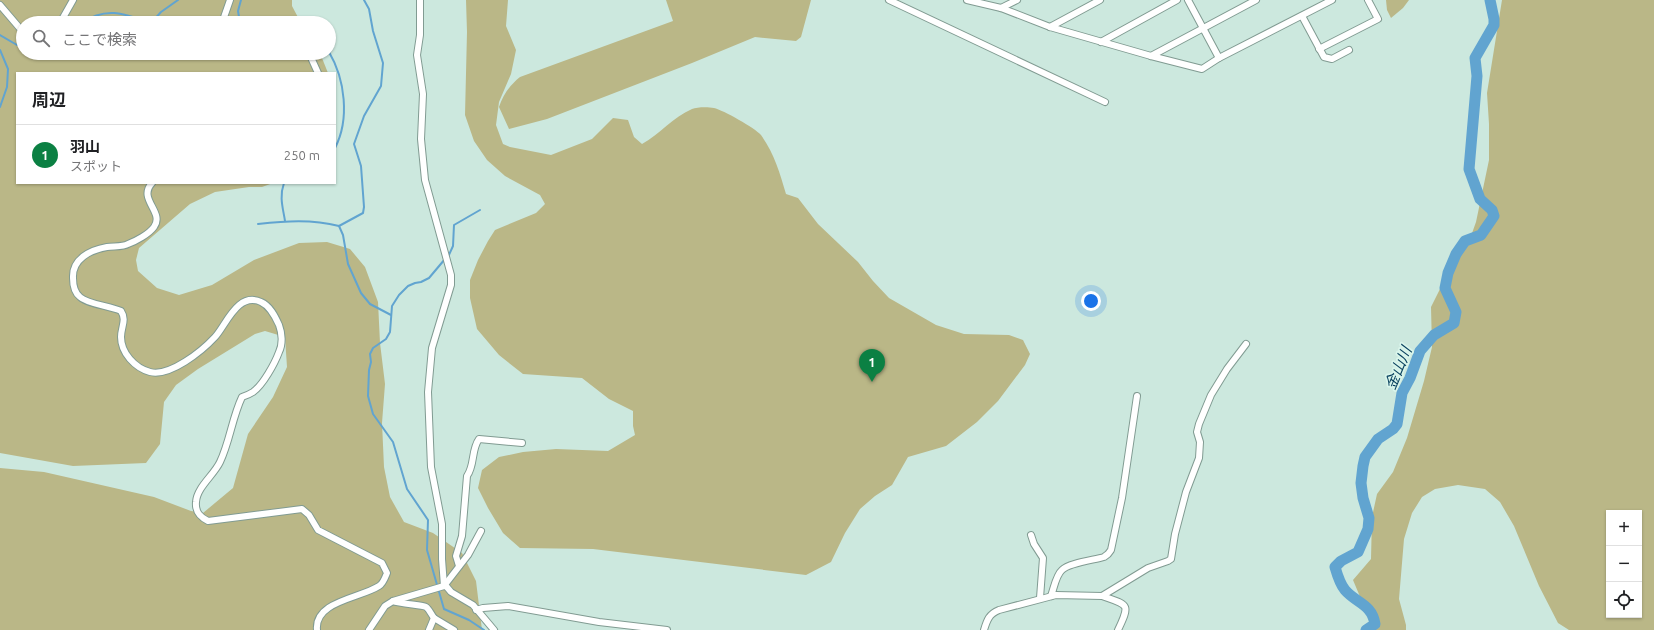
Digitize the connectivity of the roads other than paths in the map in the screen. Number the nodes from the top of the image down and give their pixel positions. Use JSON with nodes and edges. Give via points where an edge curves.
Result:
{"nodes":[{"id":1,"x":73,"y":0,"type":"edge"},
{"id":2,"x":230,"y":0,"type":"edge"},
{"id":3,"x":420,"y":0,"type":"edge"},
{"id":4,"x":890,"y":0,"type":"edge"},
{"id":5,"x":967,"y":0,"type":"edge"},
{"id":6,"x":1017,"y":0,"type":"edge"},
{"id":7,"x":1100,"y":0,"type":"edge"},
{"id":8,"x":1177,"y":0,"type":"edge"},
{"id":9,"x":1188,"y":0,"type":"edge"},
{"id":10,"x":1256,"y":0,"type":"edge"},
{"id":11,"x":1332,"y":0,"type":"edge"},
{"id":12,"x":1368,"y":0,"type":"edge"},
{"id":13,"x":1324,"y":2,"type":"edge"},
{"id":14,"x":0,"y":5,"type":"edge"},
{"id":15,"x":1001,"y":8,"type":"junction"},
{"id":16,"x":64,"y":16,"type":"edge"},
{"id":17,"x":224,"y":16,"type":"edge"},
{"id":18,"x":1302,"y":16,"type":"junction"},
{"id":19,"x":16,"y":24,"type":"edge"},
{"id":20,"x":1050,"y":27,"type":"junction"},
{"id":21,"x":1203,"y":28,"type":"junction"},
{"id":22,"x":1101,"y":42,"type":"junction"},
{"id":23,"x":1319,"y":49,"type":"junction"},
{"id":24,"x":1349,"y":50,"type":"dead end"},
{"id":25,"x":1151,"y":56,"type":"junction"},
{"id":26,"x":1219,"y":58,"type":"junction"},
{"id":27,"x":312,"y":60,"type":"edge"},
{"id":28,"x":318,"y":72,"type":"edge"},
{"id":29,"x":1105,"y":102,"type":"dead end"},
{"id":30,"x":152,"y":184,"type":"edge"},
{"id":31,"x":1246,"y":344,"type":"dead end"},
{"id":32,"x":1137,"y":396,"type":"dead end"},
{"id":33,"x":522,"y":443,"type":"dead end"},
{"id":34,"x":481,"y":531,"type":"dead end"},
{"id":35,"x":1031,"y":535,"type":"dead end"},
{"id":36,"x":459,"y":566,"type":"junction"},
{"id":37,"x":445,"y":586,"type":"junction"},
{"id":38,"x":1051,"y":596,"type":"junction"},
{"id":39,"x":1102,"y":596,"type":"junction"},
{"id":40,"x":1040,"y":598,"type":"junction"},
{"id":41,"x":393,"y":601,"type":"junction"},
{"id":42,"x":476,"y":610,"type":"junction"},
{"id":43,"x":434,"y":618,"type":"junction"},
{"id":44,"x":318,"y":630,"type":"edge"},
{"id":45,"x":369,"y":630,"type":"edge"},
{"id":46,"x":429,"y":630,"type":"edge"},
{"id":47,"x":454,"y":630,"type":"edge"},
{"id":48,"x":494,"y":630,"type":"edge"},
{"id":49,"x":667,"y":630,"type":"edge"},
{"id":50,"x":984,"y":630,"type":"edge"},
{"id":51,"x":1118,"y":630,"type":"edge"}],
"edges":[{"from":1,"to":16,"type":"street"},
{"from":2,"to":17,"type":"street"},
{"from":3,"to":37,"type":"street","via":[[418,55],[423,94],[422,139],[425,180],[451,275],[451,285],[432,348],[428,392],[431,467],[442,524]]},
{"from":4,"to":29,"type":"street"},
{"from":5,"to":15,"type":"street"},
{"from":6,"to":15,"type":"street"},
{"from":7,"to":20,"type":"street"},
{"from":8,"to":22,"type":"street"},
{"from":9,"to":21,"type":"street"},
{"from":10,"to":21,"type":"street"},
{"from":11,"to":13,"type":"street"},
{"from":12,"to":23,"type":"street","via":[[1378,19]]},
{"from":13,"to":18,"type":"street"},
{"from":14,"to":19,"type":"street"},
{"from":15,"to":20,"type":"street"},
{"from":18,"to":23,"type":"street"},
{"from":18,"to":26,"type":"street"},
{"from":20,"to":22,"type":"street"},
{"from":21,"to":25,"type":"street"},
{"from":21,"to":26,"type":"street"},
{"from":22,"to":25,"type":"street"},
{"from":23,"to":24,"type":"street","via":[[1324,57],[1332,58]]},
{"from":25,"to":26,"type":"street","via":[[1202,69]]},
{"from":27,"to":28,"type":"street"},
{"from":30,"to":44,"type":"street","via":[[147,193],[156,214],[157,220],[153,228],[128,245],[105,248],[87,254],[77,261],[73,269],[74,289],[80,298],[86,301],[120,311],[124,317],[121,336],[127,355],[137,365],[149,372],[157,373],[168,371],[198,353],[216,336],[243,302],[251,299],[258,301],[273,312],[282,338],[280,351],[265,379],[253,392],[242,397],[219,463],[196,501],[197,510],[200,516],[208,521],[302,509],[318,530],[382,563],[387,573],[380,586],[329,607],[321,615]]},
{"from":31,"to":39,"type":"street","via":[[1211,395],[1199,424],[1199,458],[1186,492],[1171,559],[1135,574]]},
{"from":32,"to":38,"type":"street","via":[[1122,498],[1111,550],[1104,557],[1064,568],[1059,574]]},
{"from":33,"to":36,"type":"street","via":[[478,439],[475,444],[472,469],[467,476],[462,536],[456,556]]},
{"from":34,"to":36,"type":"street"},
{"from":35,"to":40,"type":"street","via":[[1043,558]]},
{"from":36,"to":37,"type":"street"},
{"from":37,"to":41,"type":"street"},
{"from":37,"to":42,"type":"street","via":[[474,605]]},
{"from":38,"to":39,"type":"street"},
{"from":38,"to":40,"type":"street"},
{"from":39,"to":51,"type":"street","via":[[1123,603],[1126,607]]},
{"from":40,"to":50,"type":"street","via":[[991,613]]},
{"from":41,"to":43,"type":"street","via":[[422,605]]},
{"from":41,"to":45,"type":"street","via":[[385,606]]},
{"from":42,"to":48,"type":"street"},
{"from":42,"to":49,"type":"street","via":[[508,606],[599,622]]},
{"from":43,"to":46,"type":"street"},
{"from":43,"to":47,"type":"street"}]}
